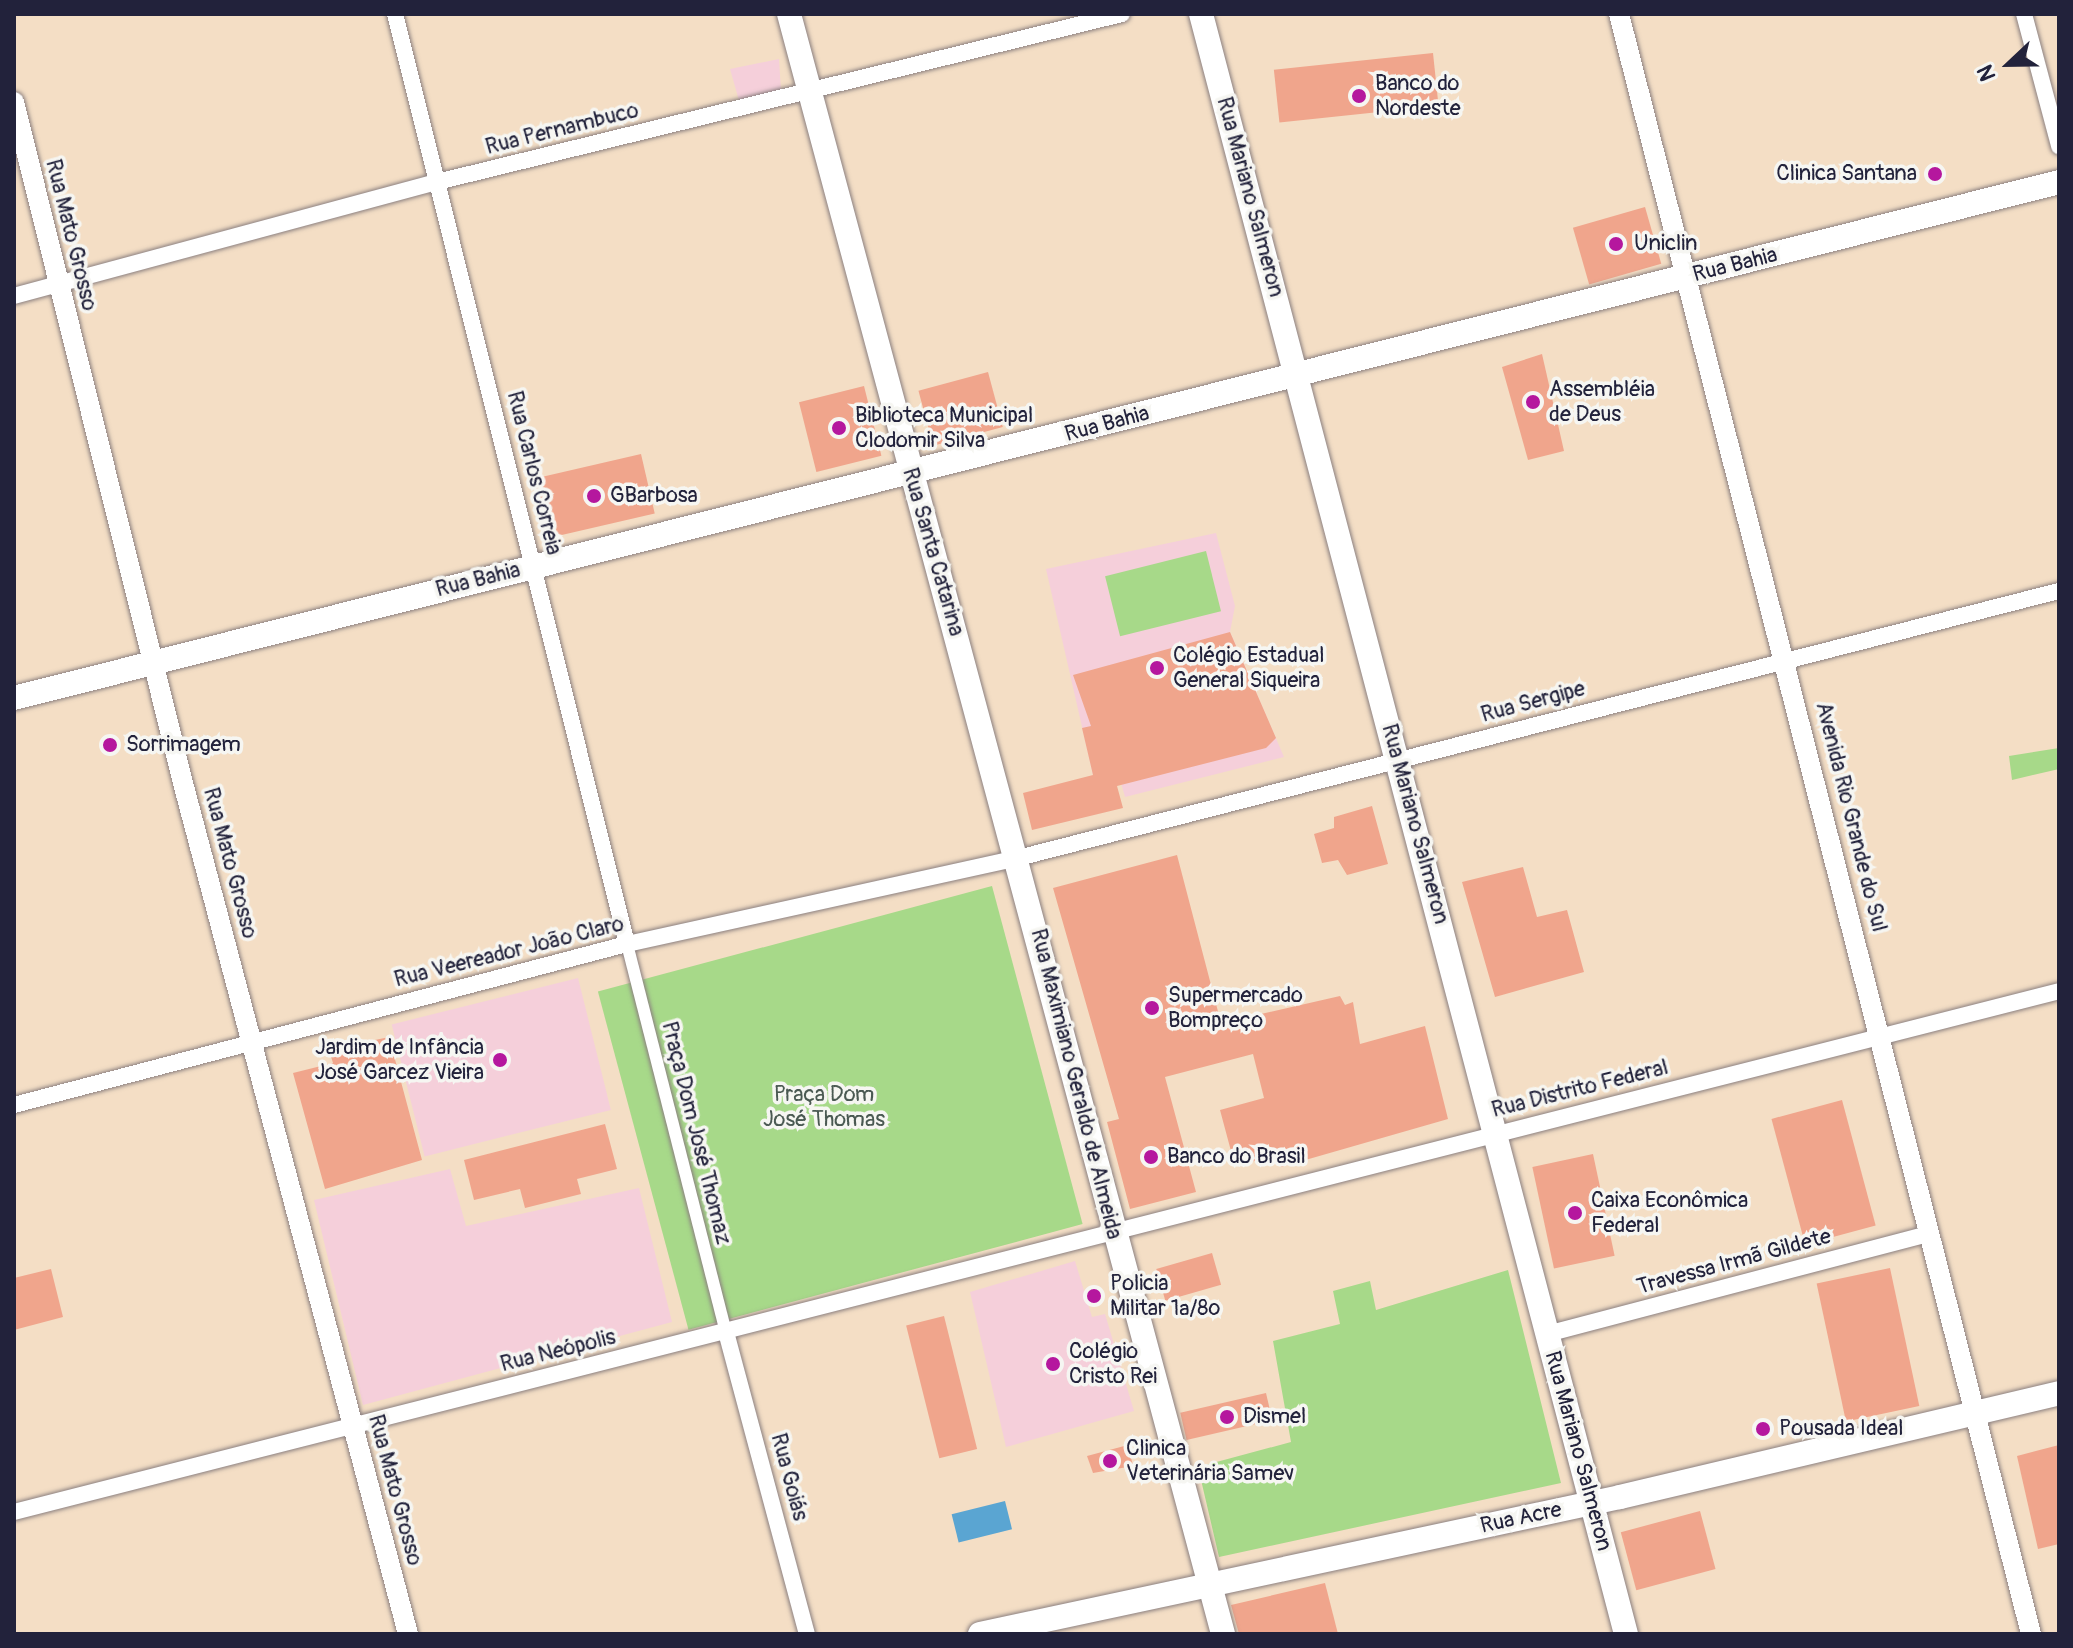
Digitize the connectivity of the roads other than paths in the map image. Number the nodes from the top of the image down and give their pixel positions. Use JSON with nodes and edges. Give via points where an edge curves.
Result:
{"nodes":[{"id":1,"x":395,"y":14,"type":"edge"},
{"id":2,"x":789,"y":14,"type":"edge"},
{"id":3,"x":1122,"y":14,"type":"edge"},
{"id":4,"x":1201,"y":14,"type":"edge"},
{"id":5,"x":1619,"y":14,"type":"edge"},
{"id":6,"x":2024,"y":14,"type":"edge"},
{"id":7,"x":809,"y":92,"type":"junction"},
{"id":8,"x":14,"y":102,"type":"edge"},
{"id":9,"x":2059,"y":146,"type":"edge"},
{"id":10,"x":441,"y":181,"type":"junction"},
{"id":11,"x":2059,"y":182,"type":"edge"},
{"id":12,"x":1689,"y":277,"type":"junction"},
{"id":13,"x":58,"y":285,"type":"junction"},
{"id":14,"x":14,"y":296,"type":"edge"},
{"id":15,"x":1296,"y":373,"type":"junction"},
{"id":16,"x":911,"y":475,"type":"junction"},
{"id":17,"x":534,"y":566,"type":"junction"},
{"id":18,"x":2059,"y":591,"type":"edge"},
{"id":19,"x":1787,"y":662,"type":"junction"},
{"id":20,"x":152,"y":664,"type":"junction"},
{"id":21,"x":14,"y":698,"type":"edge"},
{"id":22,"x":1398,"y":761,"type":"junction"},
{"id":23,"x":1018,"y":858,"type":"junction"},
{"id":24,"x":627,"y":944,"type":"junction"},
{"id":25,"x":2059,"y":991,"type":"edge"},
{"id":26,"x":253,"y":1039,"type":"junction"},
{"id":27,"x":1882,"y":1040,"type":"junction"},
{"id":28,"x":14,"y":1105,"type":"edge"},
{"id":29,"x":1495,"y":1132,"type":"junction"},
{"id":30,"x":1931,"y":1233,"type":"junction"},
{"id":31,"x":1114,"y":1236,"type":"junction"},
{"id":32,"x":726,"y":1332,"type":"junction"},
{"id":33,"x":1547,"y":1334,"type":"junction"},
{"id":34,"x":2059,"y":1393,"type":"edge"},
{"id":35,"x":1975,"y":1413,"type":"junction"},
{"id":36,"x":352,"y":1424,"type":"junction"},
{"id":37,"x":1592,"y":1503,"type":"junction"},
{"id":38,"x":14,"y":1512,"type":"edge"},
{"id":39,"x":1211,"y":1583,"type":"junction"},
{"id":40,"x":408,"y":1634,"type":"edge"},
{"id":41,"x":807,"y":1634,"type":"edge"},
{"id":42,"x":980,"y":1634,"type":"edge"},
{"id":43,"x":1223,"y":1634,"type":"edge"},
{"id":44,"x":1626,"y":1634,"type":"edge"},
{"id":45,"x":2031,"y":1634,"type":"edge"}],
"edges":[{"from":1,"to":10,"type":"street","name":"Rua Carlos Correia"},
{"from":2,"to":7,"type":"main road","name":"Rua Santa Catarina"},
{"from":3,"to":7,"type":"street","name":"Rua Pernambuco"},
{"from":4,"to":15,"type":"main road","name":"Rua Mariano Salmeron"},
{"from":5,"to":12,"type":"street","name":"Avenida Rio Grande do Sul"},
{"from":6,"to":9,"type":"street"},
{"from":7,"to":10,"type":"street","name":"Rua Pernambuco"},
{"from":7,"to":16,"type":"main road","name":"Rua Santa Catarina"},
{"from":8,"to":13,"type":"street","name":"Rua Mato Grosso"},
{"from":10,"to":13,"type":"street","name":"Rua Pernambuco"},
{"from":10,"to":17,"type":"street","name":"Rua Carlos Correia"},
{"from":11,"to":12,"type":"main road","name":"Rua Bahia"},
{"from":12,"to":15,"type":"main road","name":"Rua Bahia"},
{"from":12,"to":19,"type":"street","name":"Avenida Rio Grande do Sul"},
{"from":13,"to":14,"type":"street","name":"Rua Pernambuco"},
{"from":13,"to":20,"type":"street","name":"Rua Mato Grosso"},
{"from":15,"to":16,"type":"main road","name":"Rua Bahia"},
{"from":15,"to":22,"type":"main road","name":"Rua Mariano Salmeron"},
{"from":16,"to":17,"type":"main road","name":"Rua Bahia"},
{"from":16,"to":23,"type":"main road","name":"Rua Santa Catarina"},
{"from":17,"to":20,"type":"main road","name":"Rua Bahia"},
{"from":17,"to":24,"type":"street","name":"Rua Carlos Correia"},
{"from":18,"to":19,"type":"street","name":"Rua Sergipe"},
{"from":19,"to":22,"type":"street","name":"Rua Sergipe"},
{"from":19,"to":27,"type":"street","name":"Avenida Rio Grande do Sul"},
{"from":20,"to":21,"type":"main road","name":"Rua Bahia"},
{"from":20,"to":26,"type":"street","name":"Rua Mato Grosso"},
{"from":22,"to":23,"type":"street","name":"Rua Sergipe"},
{"from":22,"to":29,"type":"main road","name":"Rua Mariano Salmeron"},
{"from":23,"to":24,"type":"street","name":"Rua Veereador João Claro"},
{"from":23,"to":31,"type":"main road","name":"Rua Maximiano Geraldo de Almeida"},
{"from":24,"to":26,"type":"street","name":"Rua Veereador João Claro"},
{"from":24,"to":32,"type":"street","name":"Praça Dom José Thomaz"},
{"from":25,"to":27,"type":"street","name":"Rua Distrito Federal"},
{"from":26,"to":28,"type":"street","name":"Rua Veereador João Claro"},
{"from":26,"to":36,"type":"street","name":"Rua Mato Grosso"},
{"from":27,"to":29,"type":"street","name":"Rua Distrito Federal"},
{"from":27,"to":30,"type":"street","name":"Avenida Rio Grande do Sul"},
{"from":29,"to":31,"type":"street","name":"Rua Distrito Federal"},
{"from":29,"to":33,"type":"main road","name":"Rua Mariano Salmeron"},
{"from":30,"to":33,"type":"street","name":"Travessa Irmã Gildete"},
{"from":30,"to":35,"type":"street","name":"Avenida Rio Grande do Sul"},
{"from":31,"to":32,"type":"street","name":"Rua Neópolis"},
{"from":31,"to":39,"type":"main road","name":"Rua Maximiano Geraldo de Almeida"},
{"from":32,"to":36,"type":"street","name":"Rua Neópolis"},
{"from":32,"to":41,"type":"street","name":"Rua Goiás"},
{"from":33,"to":37,"type":"main road","name":"Rua Mariano Salmeron"},
{"from":34,"to":35,"type":"main road","name":"Rua Acre"},
{"from":35,"to":37,"type":"main road","name":"Rua Acre"},
{"from":35,"to":45,"type":"street","name":"Avenida Rio Grande do Sul"},
{"from":36,"to":38,"type":"street","name":"Rua Neópolis"},
{"from":36,"to":40,"type":"street","name":"Rua Mato Grosso"},
{"from":37,"to":39,"type":"main road","name":"Rua Acre"},
{"from":37,"to":44,"type":"main road","name":"Rua Mariano Salmeron"},
{"from":39,"to":42,"type":"main road","name":"Rua Acre"},
{"from":39,"to":43,"type":"main road","name":"Rua Maximiano Geraldo de Almeida"}]}
